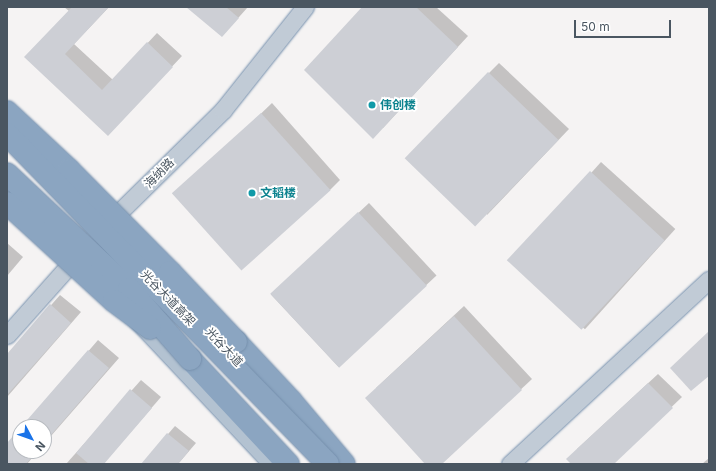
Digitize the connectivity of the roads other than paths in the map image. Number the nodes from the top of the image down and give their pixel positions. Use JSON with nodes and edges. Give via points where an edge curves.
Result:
{"nodes":[{"id":1,"x":305,"y":7,"type":"edge"},
{"id":2,"x":7,"y":112,"type":"edge"},
{"id":3,"x":7,"y":130,"type":"edge"},
{"id":4,"x":7,"y":134,"type":"edge"},
{"id":5,"x":7,"y":174,"type":"edge"},
{"id":6,"x":7,"y":188,"type":"edge"},
{"id":7,"x":7,"y":203,"type":"edge"},
{"id":8,"x":107,"y":225,"type":"junction"},
{"id":9,"x":78,"y":255,"type":"junction"},
{"id":10,"x":709,"y":280,"type":"edge"},
{"id":11,"x":7,"y":335,"type":"edge"},
{"id":12,"x":190,"y":359,"type":"junction"},
{"id":13,"x":273,"y":464,"type":"edge"},
{"id":14,"x":288,"y":464,"type":"edge"},
{"id":15,"x":328,"y":464,"type":"edge"},
{"id":16,"x":338,"y":464,"type":"edge"},
{"id":17,"x":344,"y":464,"type":"edge"},
{"id":18,"x":510,"y":464,"type":"edge"}],
"edges":[{"from":1,"to":8,"type":"main road","name":"海纳路","via":[[222,110]]},
{"from":2,"to":17,"type":"highway","bridge":true,"via":[[69,170],[164,266],[291,401]]},
{"from":3,"to":8,"type":"main road","name":"光谷大道"},
{"from":4,"to":15,"type":"highway","name":"光谷大道高架","bridge":true},
{"from":5,"to":12,"type":"highway","name":"光谷大道高架","bridge":true,"via":[[128,290]]},
{"from":6,"to":9,"type":"main road"},
{"from":7,"to":12,"type":"highway","bridge":true,"via":[[114,301]]},
{"from":8,"to":9,"type":"main road","name":"海纳路"},
{"from":8,"to":16,"type":"main road","name":"光谷大道","via":[[297,426]]},
{"from":9,"to":11,"type":"main road","name":"海纳路"},
{"from":9,"to":13,"type":"main road"},
{"from":10,"to":18,"type":"main road"},
{"from":12,"to":14,"type":"highway","name":"光谷大道高架"}]}
